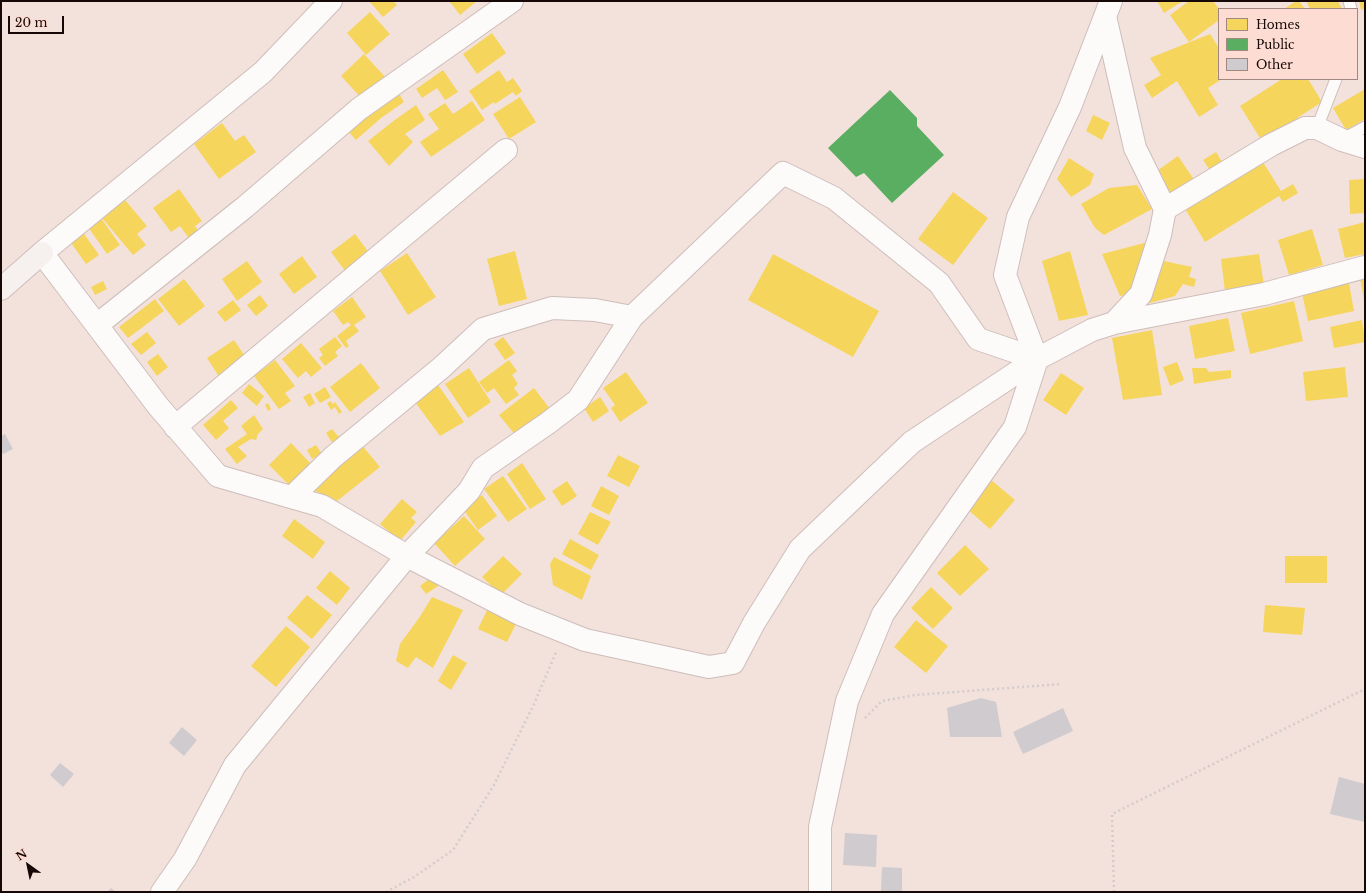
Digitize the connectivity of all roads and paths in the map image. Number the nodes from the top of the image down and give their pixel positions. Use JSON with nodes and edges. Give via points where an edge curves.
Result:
{"nodes":[{"id":1,"x":331,"y":1,"type":"edge"},
{"id":2,"x":512,"y":1,"type":"edge"},
{"id":3,"x":1108,"y":8,"type":"edge"},
{"id":4,"x":1336,"y":80,"type":"edge"},
{"id":5,"x":1365,"y":127,"type":"edge"},
{"id":6,"x":1317,"y":128,"type":"junction"},
{"id":7,"x":1342,"y":140,"type":"junction"},
{"id":8,"x":1365,"y":147,"type":"edge"},
{"id":9,"x":506,"y":150,"type":"dead end"},
{"id":10,"x":1165,"y":209,"type":"junction"},
{"id":11,"x":42,"y":253,"type":"junction"},
{"id":12,"x":1365,"y":267,"type":"edge"},
{"id":13,"x":1,"y":288,"type":"edge"},
{"id":14,"x":632,"y":317,"type":"junction"},
{"id":15,"x":1114,"y":323,"type":"junction"},
{"id":16,"x":97,"y":324,"type":"junction"},
{"id":17,"x":1037,"y":359,"type":"junction"},
{"id":18,"x":175,"y":427,"type":"junction"},
{"id":19,"x":292,"y":497,"type":"junction"},
{"id":20,"x":407,"y":556,"type":"junction"},
{"id":21,"x":565,"y":632,"type":"junction"},
{"id":22,"x":1061,"y":684,"type":"dead end"},
{"id":23,"x":1365,"y":690,"type":"edge"},
{"id":24,"x":860,"y":723,"type":"dead end"},
{"id":25,"x":162,"y":892,"type":"edge"},
{"id":26,"x":386,"y":892,"type":"edge"},
{"id":27,"x":820,"y":892,"type":"edge"},
{"id":28,"x":1114,"y":892,"type":"edge"}],
"edges":[{"from":1,"to":11,"type":"street","via":[[263,72]]},
{"from":2,"to":16,"type":"street","via":[[360,109],[245,207]]},
{"from":3,"to":10,"type":"street","via":[[1135,148]]},
{"from":3,"to":17,"type":"street","via":[[1070,106],[1018,217],[1005,274]]},
{"from":4,"to":6,"type":"lane"},
{"from":5,"to":7,"type":"lane"},
{"from":6,"to":7,"type":"street"},
{"from":6,"to":10,"type":"street","via":[[1305,128],[1271,146]]},
{"from":7,"to":8,"type":"street"},
{"from":9,"to":18,"type":"street"},
{"from":10,"to":15,"type":"street","via":[[1141,294]]},
{"from":11,"to":13,"type":"street"},
{"from":11,"to":16,"type":"street"},
{"from":12,"to":15,"type":"street","via":[[1264,294]]},
{"from":14,"to":17,"type":"street","via":[[784,173],[834,198],[939,283],[978,339]]},
{"from":14,"to":19,"type":"street","via":[[595,310],[552,308],[484,328],[441,368],[333,457]]},
{"from":14,"to":20,"type":"street","via":[[578,400],[483,468],[469,491]]},
{"from":15,"to":17,"type":"street","via":[[1092,330]]},
{"from":16,"to":18,"type":"street"},
{"from":17,"to":21,"type":"street","via":[[912,442],[800,549],[754,623],[733,663],[709,667],[585,640]]},
{"from":17,"to":27,"type":"street","via":[[1015,427],[883,614],[847,701],[820,827]]},
{"from":18,"to":19,"type":"street","via":[[218,476]]},
{"from":19,"to":20,"type":"street","via":[[322,506]]},
{"from":20,"to":21,"type":"street","via":[[520,614]]},
{"from":20,"to":25,"type":"street","via":[[235,765],[184,860]]},
{"from":21,"to":26,"type":"path","via":[[534,704],[494,785],[453,850],[414,877]]},
{"from":22,"to":24,"type":"path","via":[[915,695],[882,701]]},
{"from":23,"to":28,"type":"path","via":[[1112,814]]}]}
